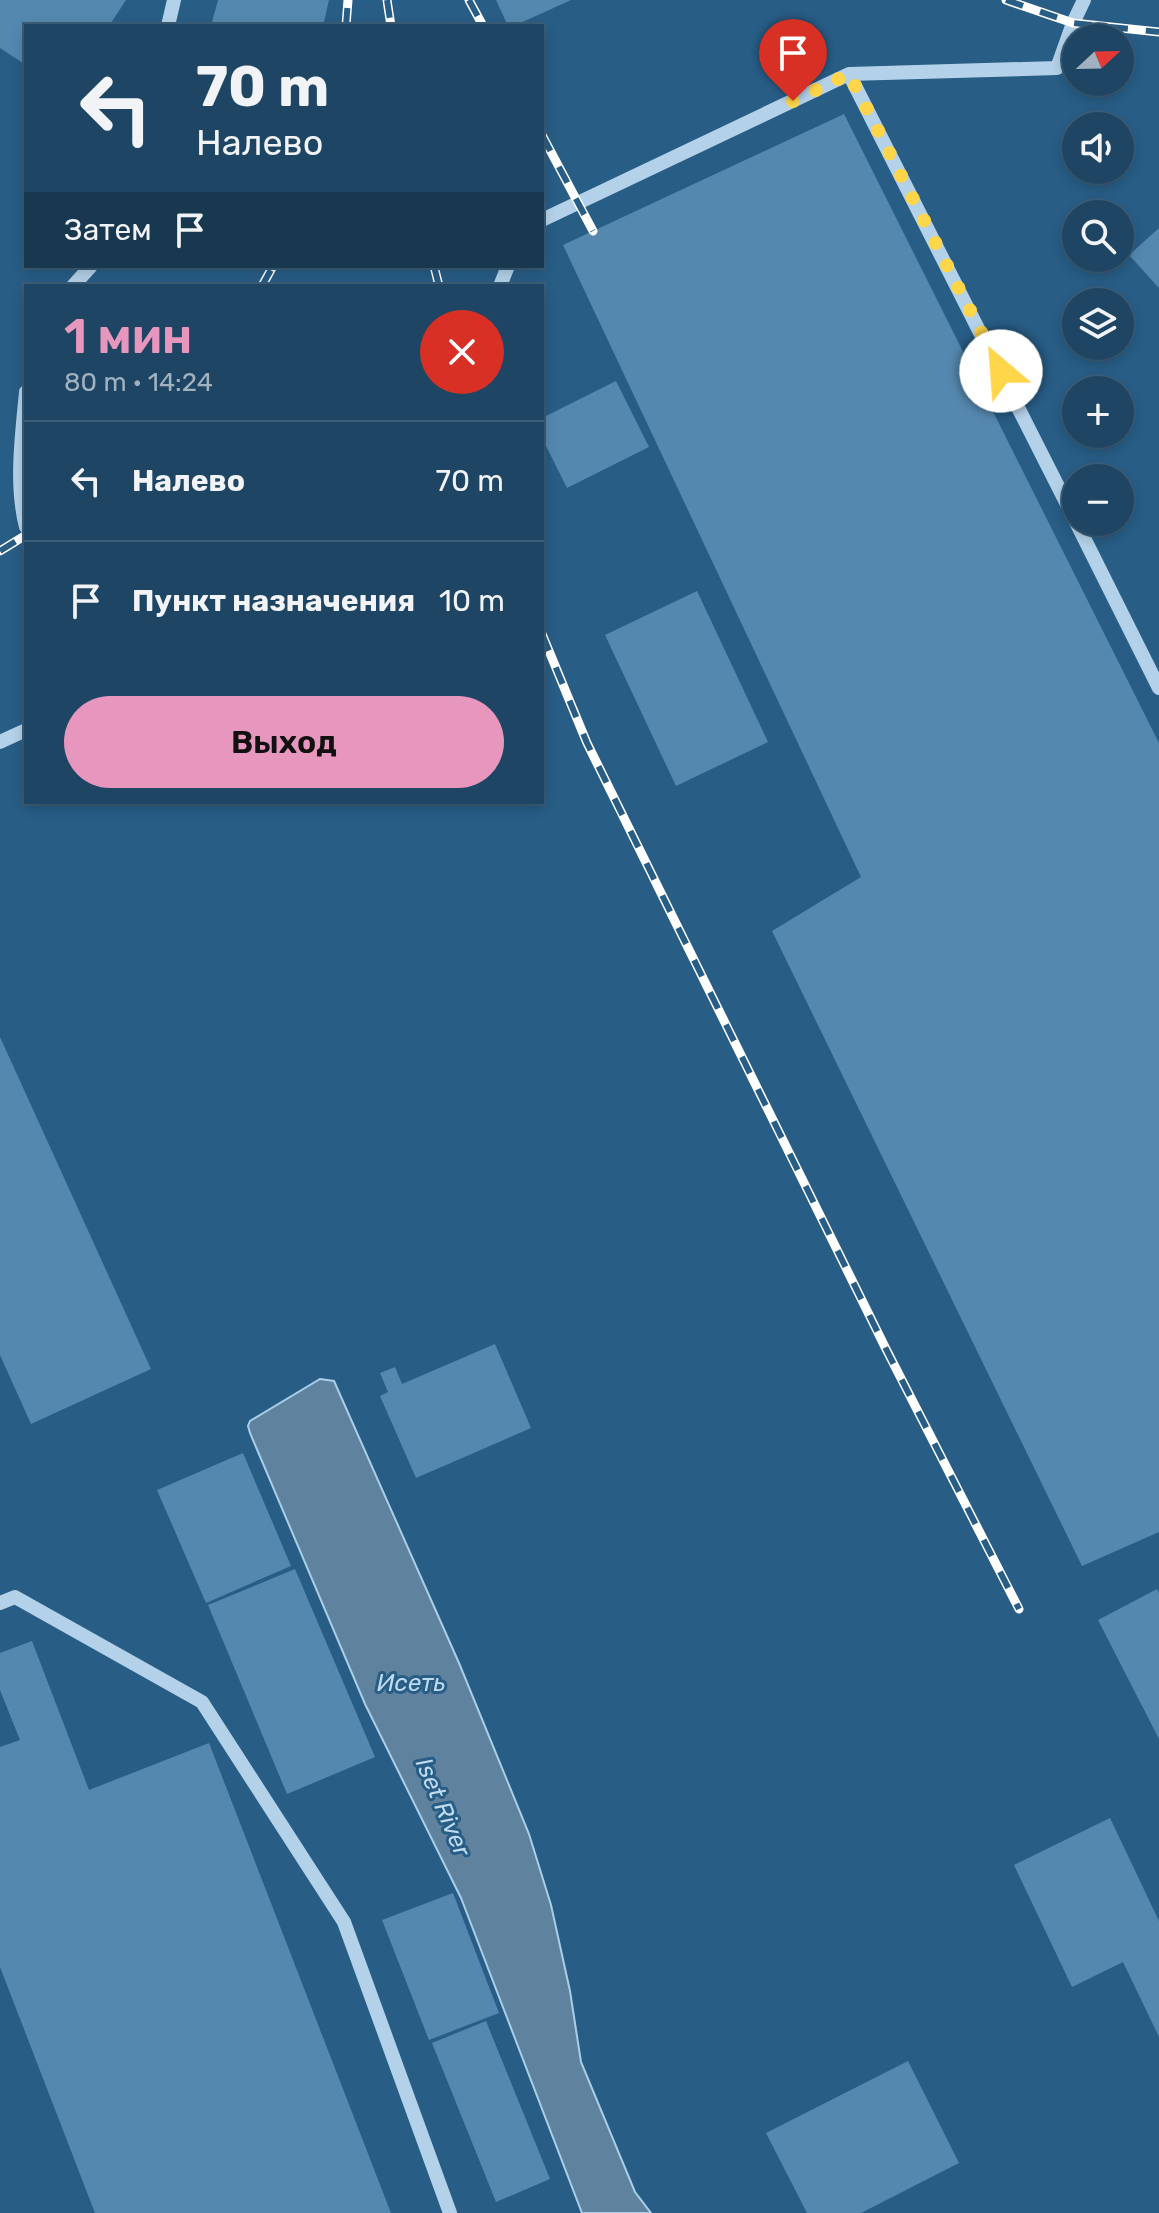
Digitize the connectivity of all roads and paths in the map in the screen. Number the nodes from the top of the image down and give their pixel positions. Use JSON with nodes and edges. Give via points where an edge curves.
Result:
{"nodes":[{"id":1,"x":174,"y":0,"type":"edge"},
{"id":2,"x":1084,"y":0,"type":"edge"},
{"id":3,"x":168,"y":24,"type":"edge"},
{"id":4,"x":849,"y":74,"type":"junction"},
{"id":5,"x":544,"y":219,"type":"edge"},
{"id":6,"x":89,"y":268,"type":"edge"},
{"id":7,"x":75,"y":284,"type":"edge"},
{"id":8,"x":24,"y":412,"type":"edge"},
{"id":9,"x":1062,"y":494,"type":"edge"},
{"id":10,"x":24,"y":519,"type":"edge"},
{"id":11,"x":1083,"y":536,"type":"edge"},
{"id":12,"x":1159,"y":688,"type":"edge"},
{"id":13,"x":24,"y":731,"type":"edge"},
{"id":14,"x":0,"y":742,"type":"edge"},
{"id":15,"x":0,"y":1603,"type":"edge"},
{"id":16,"x":450,"y":2213,"type":"edge"}],
"edges":[{"from":1,"to":3,"type":"lane"},
{"from":2,"to":4,"type":"lane","via":[[1057,68]]},
{"from":4,"to":5,"type":"lane"},
{"from":4,"to":9,"type":"lane"},
{"from":6,"to":7,"type":"lane"},
{"from":8,"to":10,"type":"lane"},
{"from":11,"to":12,"type":"lane"},
{"from":13,"to":14,"type":"lane"},
{"from":15,"to":16,"type":"lane","via":[[15,1597],[202,1702],[344,1922]]}]}
